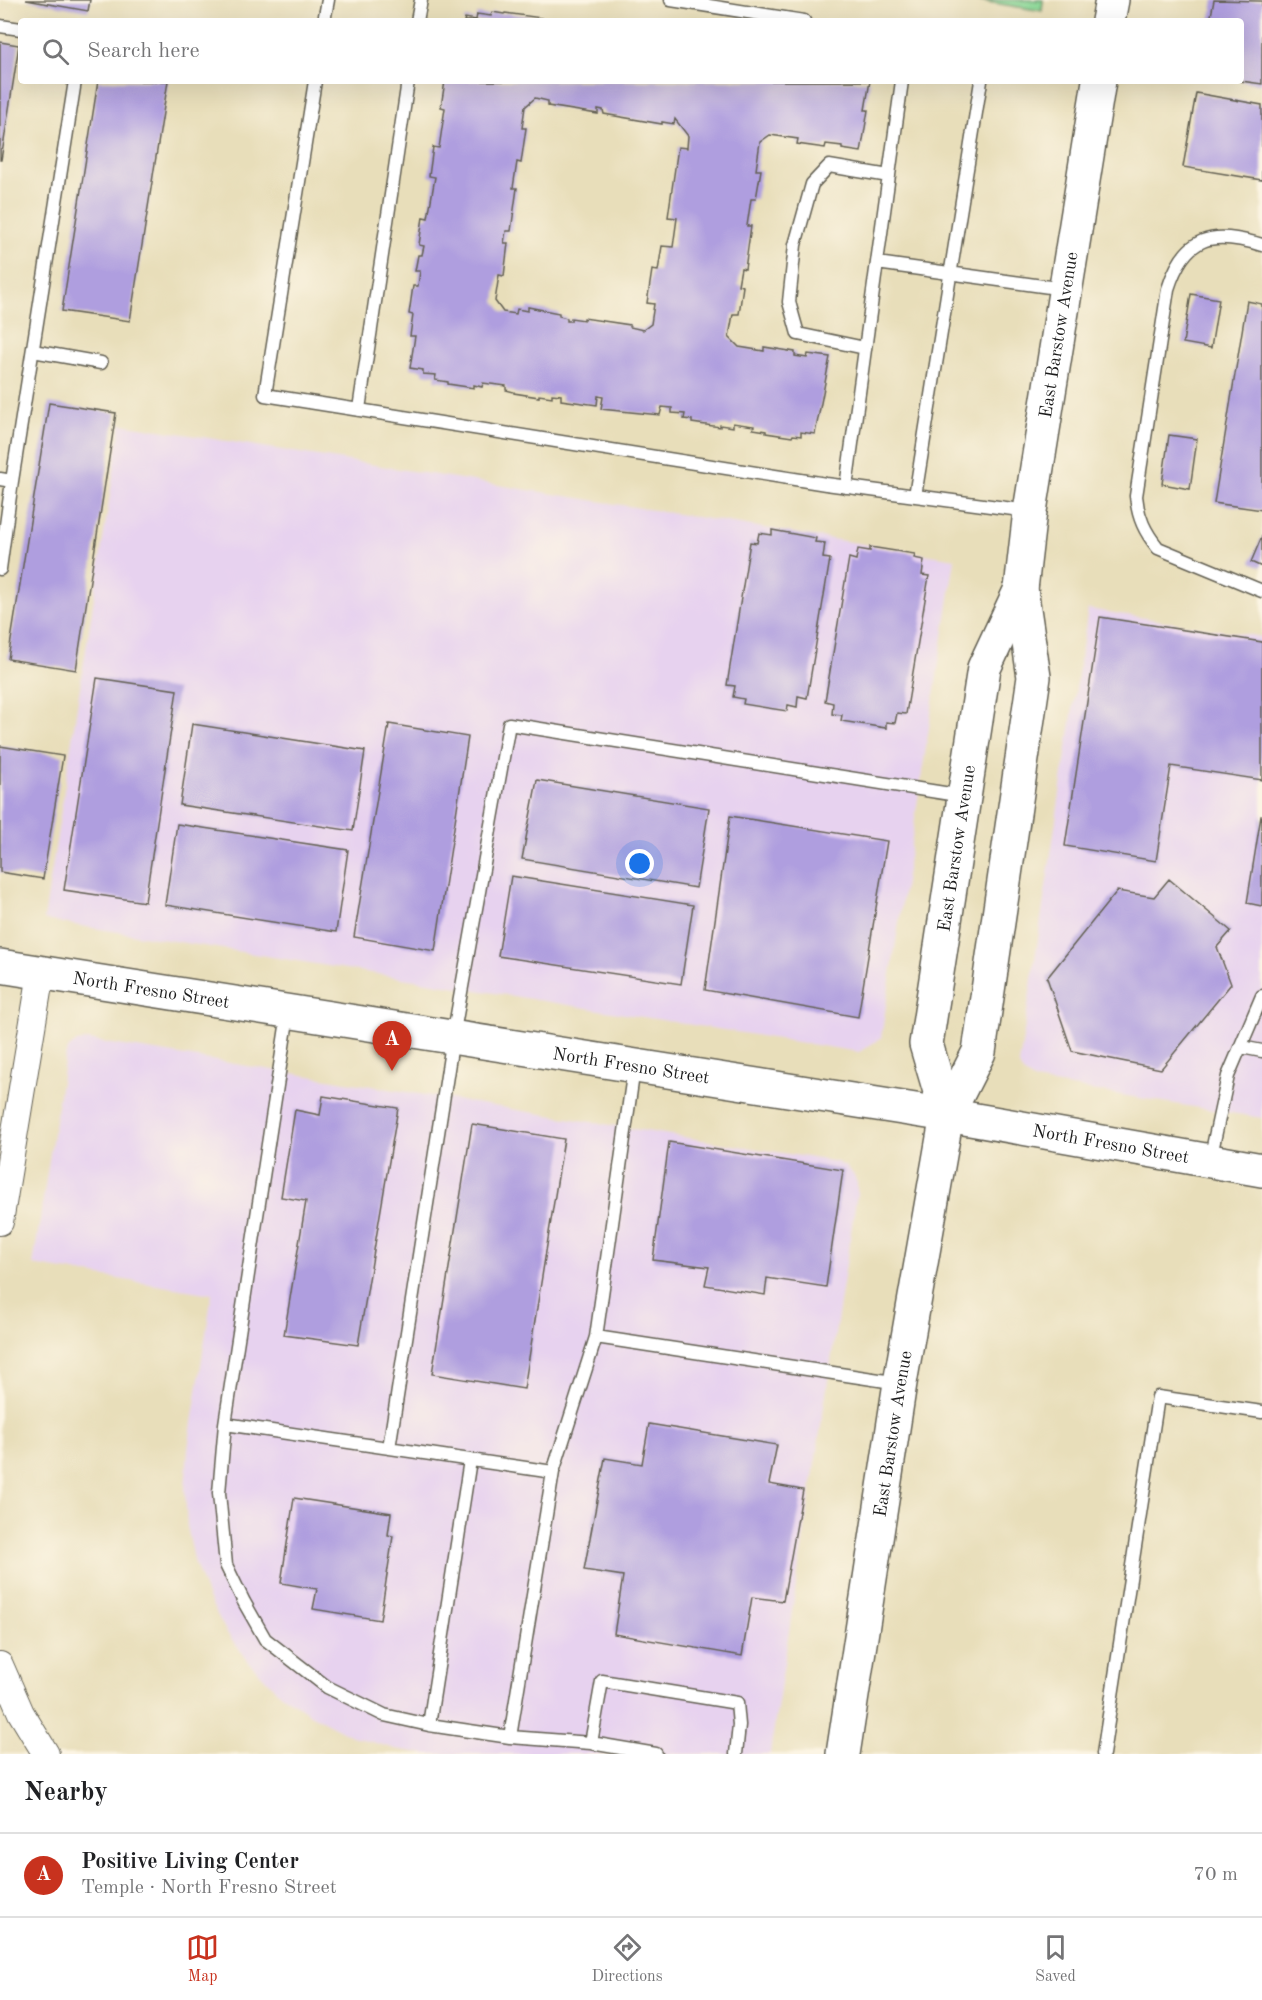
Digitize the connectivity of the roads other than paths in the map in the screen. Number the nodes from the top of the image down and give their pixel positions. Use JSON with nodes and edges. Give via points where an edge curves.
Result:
{"nodes":[{"id":1,"x":328,"y":0,"type":"edge"},
{"id":2,"x":421,"y":0,"type":"edge"},
{"id":3,"x":671,"y":0,"type":"edge"},
{"id":4,"x":1112,"y":0,"type":"edge"},
{"id":5,"x":325,"y":18,"type":"edge"},
{"id":6,"x":418,"y":18,"type":"edge"},
{"id":7,"x":785,"y":18,"type":"edge"},
{"id":8,"x":1109,"y":18,"type":"edge"},
{"id":9,"x":0,"y":26,"type":"edge"},
{"id":10,"x":18,"y":29,"type":"edge"},
{"id":11,"x":75,"y":84,"type":"edge"},
{"id":12,"x":315,"y":84,"type":"edge"},
{"id":13,"x":408,"y":84,"type":"edge"},
{"id":14,"x":902,"y":84,"type":"edge"},
{"id":15,"x":981,"y":84,"type":"edge"},
{"id":16,"x":1099,"y":84,"type":"edge"},
{"id":17,"x":889,"y":176,"type":"junction"},
{"id":18,"x":1262,"y":245,"type":"edge"},
{"id":19,"x":877,"y":263,"type":"junction"},
{"id":20,"x":950,"y":272,"type":"junction"},
{"id":21,"x":1066,"y":289,"type":"junction"},
{"id":22,"x":865,"y":348,"type":"junction"},
{"id":23,"x":33,"y":351,"type":"junction"},
{"id":24,"x":101,"y":363,"type":"dead end"},
{"id":25,"x":359,"y":409,"type":"junction"},
{"id":26,"x":6,"y":480,"type":"edge"},
{"id":27,"x":846,"y":487,"type":"junction"},
{"id":28,"x":915,"y":496,"type":"junction"},
{"id":29,"x":1030,"y":511,"type":"junction"},
{"id":30,"x":0,"y":569,"type":"edge"},
{"id":31,"x":1021,"y":589,"type":"junction"},
{"id":32,"x":1262,"y":591,"type":"edge"},
{"id":33,"x":963,"y":796,"type":"junction"},
{"id":34,"x":0,"y":966,"type":"edge"},
{"id":35,"x":41,"y":973,"type":"junction"},
{"id":36,"x":1262,"y":996,"type":"edge"},
{"id":37,"x":288,"y":1012,"type":"junction"},
{"id":38,"x":453,"y":1037,"type":"junction"},
{"id":39,"x":1241,"y":1047,"type":"junction"},
{"id":40,"x":1262,"y":1051,"type":"edge"},
{"id":41,"x":634,"y":1067,"type":"junction"},
{"id":42,"x":947,"y":1115,"type":"junction"},
{"id":43,"x":1210,"y":1161,"type":"junction"},
{"id":44,"x":1262,"y":1170,"type":"edge"},
{"id":45,"x":0,"y":1221,"type":"edge"},
{"id":46,"x":596,"y":1337,"type":"junction"},
{"id":47,"x":900,"y":1383,"type":"junction"},
{"id":48,"x":1262,"y":1412,"type":"edge"},
{"id":49,"x":225,"y":1424,"type":"junction"},
{"id":50,"x":389,"y":1448,"type":"junction"},
{"id":51,"x":470,"y":1460,"type":"junction"},
{"id":52,"x":553,"y":1472,"type":"junction"},
{"id":53,"x":0,"y":1665,"type":"edge"},
{"id":54,"x":10,"y":1717,"type":"edge"},
{"id":55,"x":429,"y":1725,"type":"junction"},
{"id":56,"x":510,"y":1737,"type":"junction"},
{"id":57,"x":591,"y":1743,"type":"junction"},
{"id":58,"x":46,"y":1754,"type":"edge"},
{"id":59,"x":656,"y":1754,"type":"edge"},
{"id":60,"x":735,"y":1754,"type":"edge"},
{"id":61,"x":843,"y":1754,"type":"edge"},
{"id":62,"x":1103,"y":1754,"type":"edge"}],
"edges":[{"from":1,"to":5,"type":"lane"},
{"from":2,"to":6,"type":"lane"},
{"from":3,"to":7,"type":"lane"},
{"from":4,"to":8,"type":"main road"},
{"from":9,"to":10,"type":"lane"},
{"from":11,"to":23,"type":"lane"},
{"from":12,"to":25,"type":"lane","via":[[265,395]]},
{"from":13,"to":25,"type":"lane"},
{"from":14,"to":17,"type":"lane"},
{"from":15,"to":20,"type":"lane"},
{"from":16,"to":21,"type":"main road","name":"East Barstow Avenue"},
{"from":17,"to":19,"type":"lane"},
{"from":17,"to":22,"type":"lane","via":[[830,166],[812,184],[795,245],[789,302],[798,334]]},
{"from":18,"to":32,"type":"lane","via":[[1238,238],[1204,240],[1185,253],[1175,269],[1168,289],[1136,496],[1138,515],[1158,548]]},
{"from":19,"to":20,"type":"lane"},
{"from":19,"to":22,"type":"lane"},
{"from":20,"to":21,"type":"lane"},
{"from":20,"to":28,"type":"lane"},
{"from":21,"to":29,"type":"main road","name":"East Barstow Avenue"},
{"from":22,"to":27,"type":"lane"},
{"from":23,"to":24,"type":"lane"},
{"from":23,"to":26,"type":"lane"},
{"from":25,"to":27,"type":"lane"},
{"from":26,"to":30,"type":"lane"},
{"from":27,"to":28,"type":"lane"},
{"from":28,"to":29,"type":"lane"},
{"from":29,"to":31,"type":"main road","name":"East Barstow Avenue"},
{"from":31,"to":33,"type":"main road","name":"East Barstow Avenue","via":[[984,668]]},
{"from":31,"to":42,"type":"main road","name":"East Barstow Avenue","via":[[1034,677],[979,1052]]},
{"from":33,"to":38,"type":"lane","via":[[509,724]]},
{"from":33,"to":42,"type":"main road","name":"East Barstow Avenue","via":[[926,1044]]},
{"from":34,"to":35,"type":"main road","name":"North Fresno Street"},
{"from":35,"to":37,"type":"main road","name":"North Fresno Street"},
{"from":35,"to":45,"type":"street"},
{"from":36,"to":39,"type":"lane"},
{"from":37,"to":38,"type":"main road","name":"North Fresno Street"},
{"from":37,"to":49,"type":"lane"},
{"from":38,"to":41,"type":"main road","name":"North Fresno Street"},
{"from":38,"to":50,"type":"lane"},
{"from":39,"to":40,"type":"lane"},
{"from":39,"to":43,"type":"lane","via":[[1228,1077]]},
{"from":41,"to":42,"type":"main road","name":"North Fresno Street"},
{"from":41,"to":46,"type":"lane"},
{"from":42,"to":43,"type":"main road","name":"North Fresno Street"},
{"from":42,"to":47,"type":"main road","name":"East Barstow Avenue"},
{"from":43,"to":44,"type":"main road","name":"North Fresno Street"},
{"from":46,"to":47,"type":"lane"},
{"from":46,"to":52,"type":"lane"},
{"from":47,"to":61,"type":"main road","name":"East Barstow Avenue"},
{"from":48,"to":62,"type":"lane","via":[[1158,1397]]},
{"from":49,"to":50,"type":"lane"},
{"from":49,"to":55,"type":"lane","via":[[219,1493],[226,1565],[265,1639],[327,1687],[384,1715]]},
{"from":50,"to":51,"type":"lane"},
{"from":51,"to":52,"type":"lane"},
{"from":51,"to":55,"type":"lane"},
{"from":52,"to":56,"type":"lane"},
{"from":53,"to":54,"type":"street"},
{"from":54,"to":58,"type":"street"},
{"from":55,"to":56,"type":"lane"},
{"from":56,"to":57,"type":"lane"},
{"from":57,"to":59,"type":"lane"},
{"from":57,"to":60,"type":"lane","via":[[602,1681],[737,1703]]}]}
